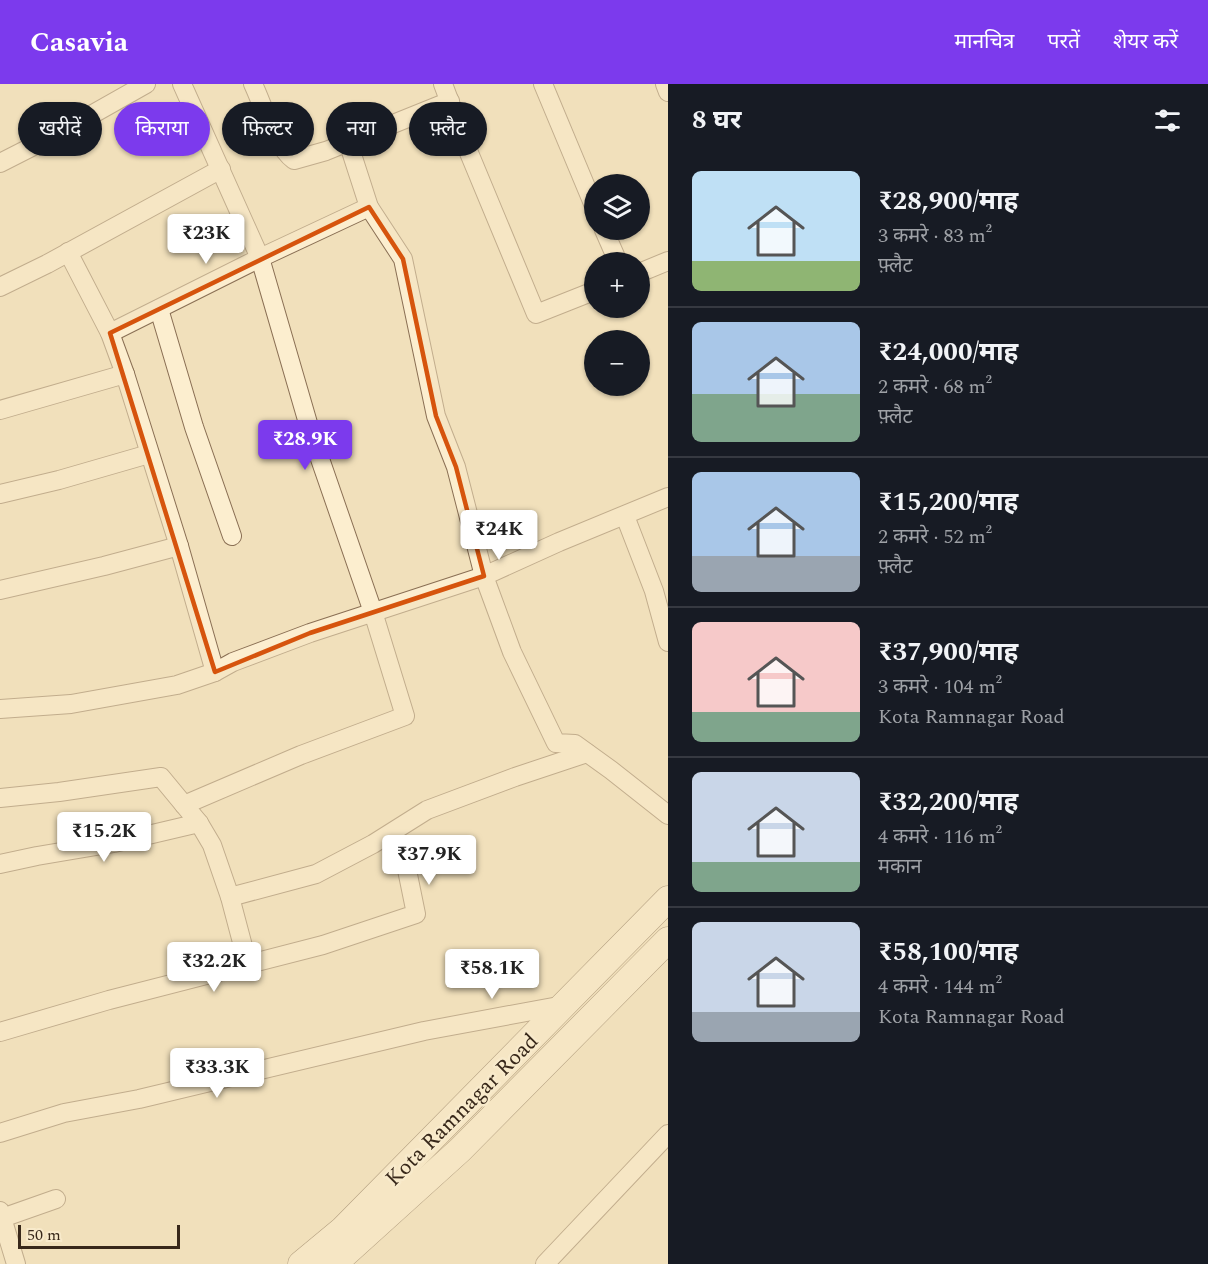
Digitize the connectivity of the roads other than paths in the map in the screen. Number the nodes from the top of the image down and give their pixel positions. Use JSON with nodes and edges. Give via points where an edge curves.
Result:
{"nodes":[{"id":1,"x":146,"y":84,"type":"edge"},
{"id":2,"x":182,"y":84,"type":"edge"},
{"id":3,"x":253,"y":84,"type":"edge"},
{"id":4,"x":443,"y":84,"type":"edge"},
{"id":5,"x":543,"y":84,"type":"edge"},
{"id":6,"x":665,"y":84,"type":"edge"},
{"id":7,"x":668,"y":92,"type":"edge"},
{"id":8,"x":450,"y":101,"type":"junction"},
{"id":9,"x":397,"y":122,"type":"edge"},
{"id":10,"x":326,"y":151,"type":"edge"},
{"id":11,"x":353,"y":156,"type":"edge"},
{"id":12,"x":0,"y":163,"type":"edge"},
{"id":13,"x":221,"y":169,"type":"junction"},
{"id":14,"x":584,"y":182,"type":"edge"},
{"id":15,"x":369,"y":207,"type":"junction"},
{"id":16,"x":68,"y":252,"type":"junction"},
{"id":17,"x":260,"y":258,"type":"junction"},
{"id":18,"x":668,"y":261,"type":"edge"},
{"id":19,"x":650,"y":268,"type":"edge"},
{"id":20,"x":0,"y":287,"type":"edge"},
{"id":21,"x":584,"y":295,"type":"edge"},
{"id":22,"x":159,"y":309,"type":"junction"},
{"id":23,"x":110,"y":333,"type":"junction"},
{"id":24,"x":125,"y":374,"type":"junction"},
{"id":25,"x":0,"y":410,"type":"edge"},
{"id":26,"x":149,"y":454,"type":"junction"},
{"id":27,"x":0,"y":494,"type":"edge"},
{"id":28,"x":668,"y":497,"type":"edge"},
{"id":29,"x":625,"y":516,"type":"junction"},
{"id":30,"x":232,"y":536,"type":"dead end"},
{"id":31,"x":179,"y":546,"type":"junction"},
{"id":32,"x":484,"y":576,"type":"junction"},
{"id":33,"x":0,"y":590,"type":"edge"},
{"id":34,"x":373,"y":612,"type":"junction"},
{"id":35,"x":668,"y":642,"type":"edge"},
{"id":36,"x":215,"y":672,"type":"junction"},
{"id":37,"x":0,"y":709,"type":"edge"},
{"id":38,"x":587,"y":753,"type":"junction"},
{"id":39,"x":0,"y":798,"type":"edge"},
{"id":40,"x":184,"y":805,"type":"junction"},
{"id":41,"x":668,"y":815,"type":"edge"},
{"id":42,"x":199,"y":822,"type":"junction"},
{"id":43,"x":0,"y":864,"type":"edge"},
{"id":44,"x":406,"y":865,"type":"dead end"},
{"id":45,"x":230,"y":897,"type":"junction"},
{"id":46,"x":668,"y":899,"type":"edge"},
{"id":47,"x":668,"y":940,"type":"edge"},
{"id":48,"x":248,"y":965,"type":"junction"},
{"id":49,"x":564,"y":1005,"type":"junction"},
{"id":50,"x":0,"y":1032,"type":"edge"},
{"id":51,"x":0,"y":1133,"type":"edge"},
{"id":52,"x":668,"y":1134,"type":"edge"},
{"id":53,"x":56,"y":1199,"type":"dead end"},
{"id":54,"x":1,"y":1214,"type":"edge"},
{"id":55,"x":16,"y":1264,"type":"edge"},
{"id":56,"x":301,"y":1264,"type":"edge"},
{"id":57,"x":334,"y":1264,"type":"edge"},
{"id":58,"x":545,"y":1264,"type":"edge"}],
"edges":[{"from":1,"to":12,"type":"street"},
{"from":2,"to":13,"type":"street"},
{"from":3,"to":10,"type":"street","via":[[288,156],[294,160]]},
{"from":4,"to":8,"type":"street"},
{"from":5,"to":14,"type":"street"},
{"from":6,"to":7,"type":"street"},
{"from":8,"to":9,"type":"street"},
{"from":8,"to":21,"type":"street","via":[[536,314]]},
{"from":11,"to":15,"type":"street"},
{"from":13,"to":16,"type":"street"},
{"from":13,"to":17,"type":"street"},
{"from":15,"to":17,"type":"street"},
{"from":15,"to":32,"type":"street","via":[[403,259],[436,416],[456,467]]},
{"from":16,"to":20,"type":"street"},
{"from":16,"to":23,"type":"street"},
{"from":17,"to":22,"type":"street"},
{"from":17,"to":34,"type":"street","via":[[310,430]]},
{"from":18,"to":19,"type":"street"},
{"from":22,"to":23,"type":"street"},
{"from":22,"to":30,"type":"street"},
{"from":23,"to":24,"type":"street"},
{"from":24,"to":25,"type":"street"},
{"from":24,"to":26,"type":"street"},
{"from":26,"to":27,"type":"street"},
{"from":26,"to":31,"type":"street"},
{"from":28,"to":29,"type":"street"},
{"from":29,"to":32,"type":"street"},
{"from":29,"to":35,"type":"street","via":[[654,591]]},
{"from":31,"to":33,"type":"street"},
{"from":31,"to":36,"type":"street"},
{"from":32,"to":34,"type":"street"},
{"from":32,"to":38,"type":"street","via":[[512,652],[556,743],[575,744]]},
{"from":34,"to":36,"type":"street"},
{"from":34,"to":40,"type":"street","via":[[405,716]]},
{"from":36,"to":37,"type":"street","via":[[177,685],[94,700]]},
{"from":38,"to":41,"type":"street"},
{"from":38,"to":45,"type":"street","via":[[427,810],[316,874]]},
{"from":39,"to":40,"type":"street","via":[[161,777]]},
{"from":40,"to":42,"type":"street"},
{"from":42,"to":43,"type":"street"},
{"from":42,"to":45,"type":"street","via":[[212,845]]},
{"from":44,"to":48,"type":"street","via":[[416,914]]},
{"from":45,"to":48,"type":"street"},
{"from":46,"to":49,"type":"street","name":"Kota Ramnagar Road"},
{"from":47,"to":57,"type":"street","via":[[460,1150]]},
{"from":48,"to":50,"type":"street"},
{"from":49,"to":51,"type":"street","via":[[424,1031],[64,1113]]},
{"from":49,"to":56,"type":"street","name":"Kota Ramnagar Road","via":[[342,1230]]},
{"from":52,"to":58,"type":"street"},
{"from":53,"to":54,"type":"street"},
{"from":54,"to":55,"type":"street"}]}
